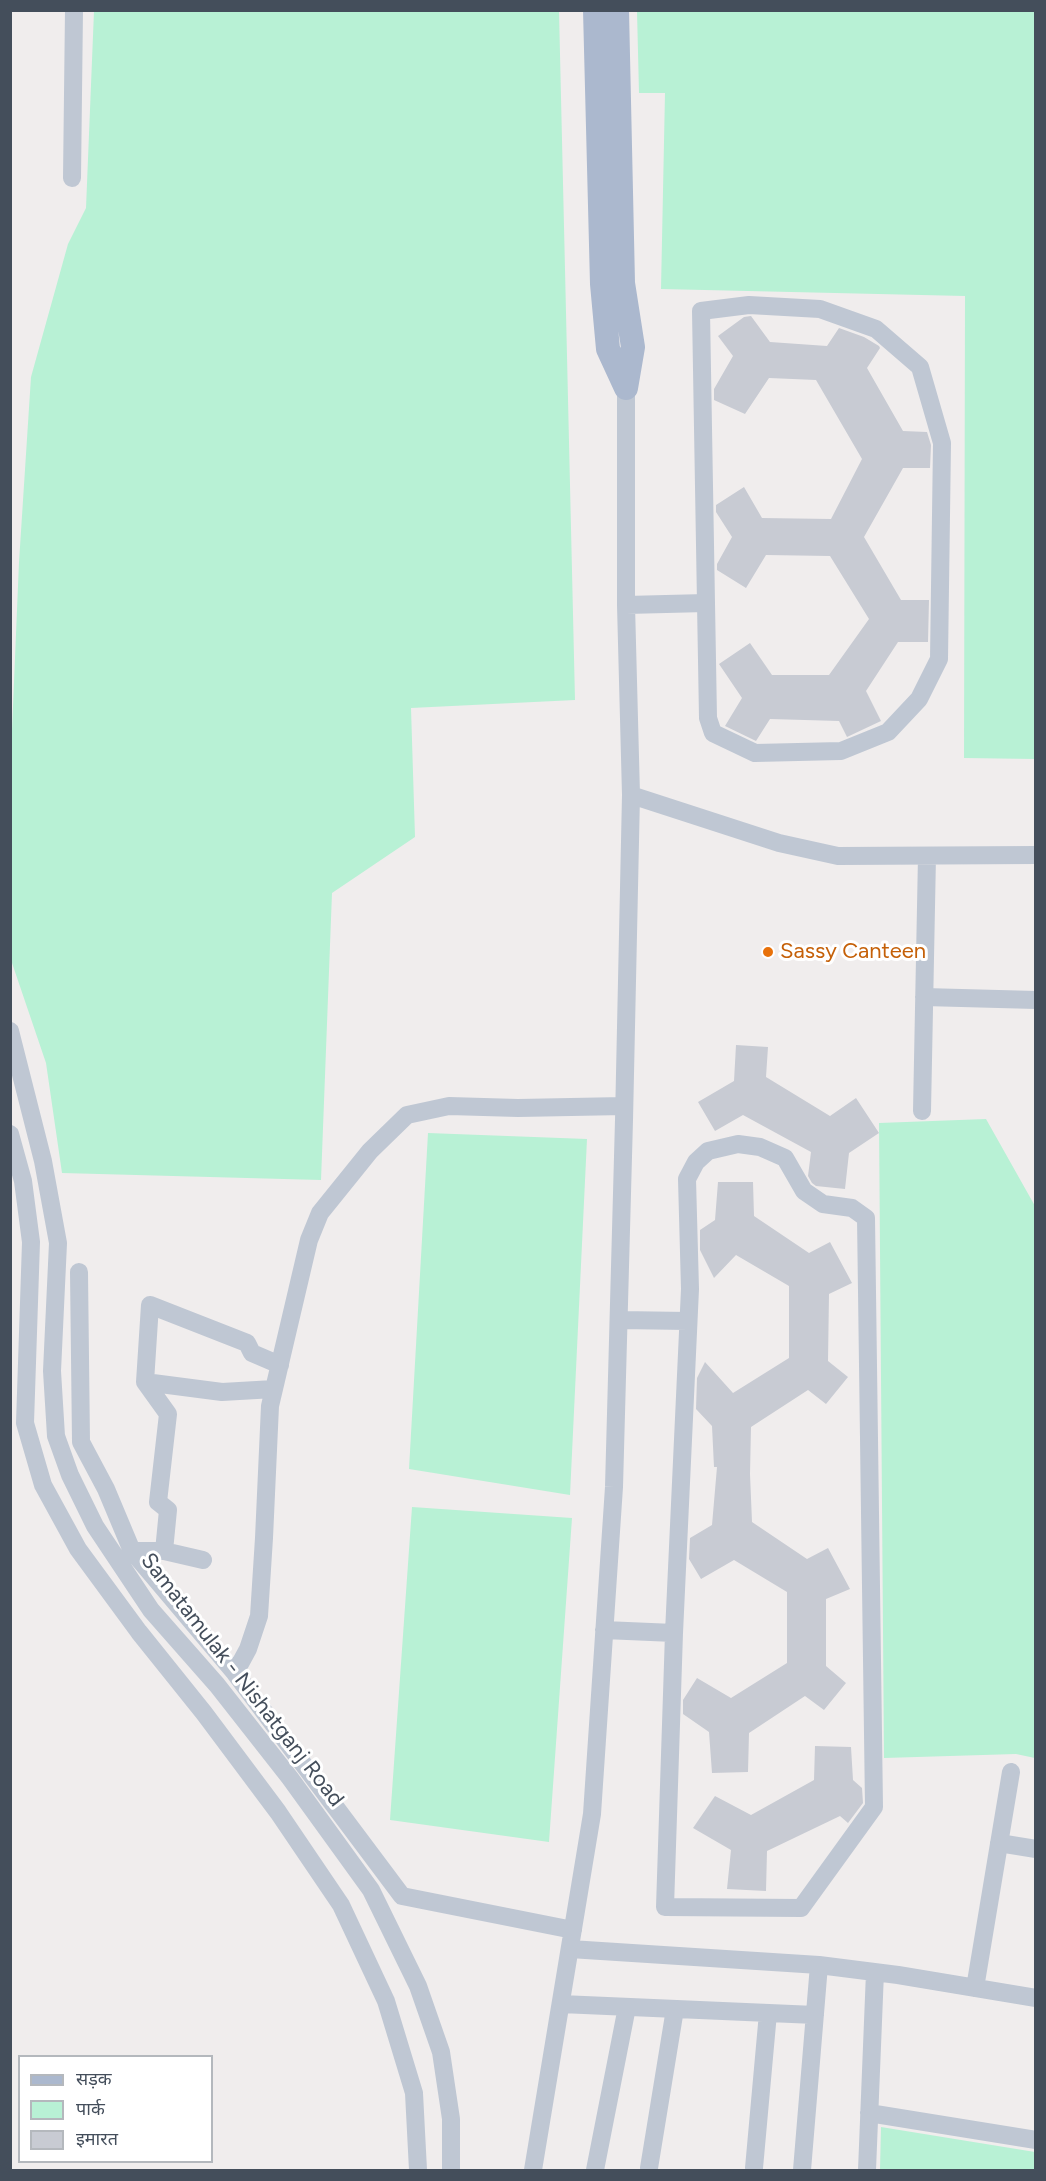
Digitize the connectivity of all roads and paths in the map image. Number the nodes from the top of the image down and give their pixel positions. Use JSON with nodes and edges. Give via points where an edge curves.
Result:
{"nodes":[{"id":1,"x":74,"y":10,"type":"edge"},
{"id":2,"x":595,"y":10,"type":"edge"},
{"id":3,"x":617,"y":10,"type":"edge"},
{"id":4,"x":72,"y":178,"type":"dead end"},
{"id":5,"x":626,"y":388,"type":"junction"},
{"id":6,"x":706,"y":603,"type":"junction"},
{"id":7,"x":626,"y":605,"type":"junction"},
{"id":8,"x":631,"y":795,"type":"junction"},
{"id":9,"x":1035,"y":855,"type":"edge"},
{"id":10,"x":927,"y":856,"type":"junction"},
{"id":11,"x":924,"y":997,"type":"junction"},
{"id":12,"x":1035,"y":1000,"type":"edge"},
{"id":13,"x":10,"y":1031,"type":"edge"},
{"id":14,"x":624,"y":1106,"type":"junction"},
{"id":15,"x":922,"y":1111,"type":"dead end"},
{"id":16,"x":10,"y":1134,"type":"edge"},
{"id":17,"x":79,"y":1272,"type":"dead end"},
{"id":18,"x":619,"y":1320,"type":"junction"},
{"id":19,"x":688,"y":1320,"type":"junction"},
{"id":20,"x":280,"y":1365,"type":"junction"},
{"id":21,"x":145,"y":1383,"type":"junction"},
{"id":22,"x":274,"y":1389,"type":"junction"},
{"id":23,"x":132,"y":1551,"type":"junction"},
{"id":24,"x":164,"y":1551,"type":"junction"},
{"id":25,"x":203,"y":1560,"type":"dead end"},
{"id":26,"x":604,"y":1630,"type":"junction"},
{"id":27,"x":674,"y":1633,"type":"junction"},
{"id":28,"x":235,"y":1673,"type":"junction"},
{"id":29,"x":1011,"y":1772,"type":"dead end"},
{"id":30,"x":999,"y":1843,"type":"junction"},
{"id":31,"x":1035,"y":1849,"type":"edge"},
{"id":32,"x":573,"y":1930,"type":"junction"},
{"id":33,"x":570,"y":1949,"type":"junction"},
{"id":34,"x":819,"y":1965,"type":"junction"},
{"id":35,"x":875,"y":1972,"type":"junction"},
{"id":36,"x":975,"y":1988,"type":"junction"},
{"id":37,"x":1035,"y":1998,"type":"edge"},
{"id":38,"x":561,"y":2004,"type":"junction"},
{"id":39,"x":627,"y":2007,"type":"junction"},
{"id":40,"x":675,"y":2009,"type":"junction"},
{"id":41,"x":768,"y":2013,"type":"junction"},
{"id":42,"x":815,"y":2015,"type":"junction"},
{"id":43,"x":869,"y":2113,"type":"junction"},
{"id":44,"x":1035,"y":2140,"type":"edge"},
{"id":45,"x":649,"y":2168,"type":"dead end"},
{"id":46,"x":754,"y":2168,"type":"dead end"},
{"id":47,"x":418,"y":2170,"type":"edge"},
{"id":48,"x":451,"y":2170,"type":"edge"},
{"id":49,"x":533,"y":2170,"type":"edge"},
{"id":50,"x":596,"y":2170,"type":"edge"},
{"id":51,"x":802,"y":2170,"type":"edge"},
{"id":52,"x":867,"y":2170,"type":"edge"}],
"edges":[{"from":1,"to":4,"type":"street"},
{"from":2,"to":5,"type":"main road","via":[[602,284],[608,349]]},
{"from":3,"to":5,"type":"main road","via":[[623,283],[633,347]]},
{"from":5,"to":7,"type":"street"},
{"from":6,"to":6,"type":"street","via":[[708,717],[713,733],[755,753],[841,751],[888,732],[919,699],[939,659],[942,442],[920,367],[876,329],[820,309],[749,305],[701,311]]},
{"from":6,"to":7,"type":"street"},
{"from":7,"to":8,"type":"street"},
{"from":8,"to":10,"type":"street","via":[[779,843],[838,856]]},
{"from":8,"to":14,"type":"street"},
{"from":9,"to":10,"type":"street"},
{"from":10,"to":11,"type":"street"},
{"from":11,"to":12,"type":"street"},
{"from":11,"to":15,"type":"street"},
{"from":13,"to":48,"type":"street","name":"Samatamulak - Nishatganj Road","via":[[43,1161],[58,1242],[52,1371],[56,1436],[70,1475],[95,1526],[151,1610],[290,1778],[371,1890],[418,1986],[441,2052],[451,2120]]},
{"from":14,"to":18,"type":"street"},
{"from":14,"to":20,"type":"street","via":[[449,1106],[407,1115],[370,1151],[320,1213],[309,1240]]},
{"from":16,"to":47,"type":"street","via":[[23,1181],[31,1242],[25,1423],[43,1485],[78,1549],[278,1812],[341,1905],[386,2001],[414,2092]]},
{"from":17,"to":23,"type":"street","via":[[81,1442]]},
{"from":18,"to":19,"type":"street"},
{"from":18,"to":26,"type":"street","via":[[614,1488]]},
{"from":19,"to":27,"type":"street"},
{"from":19,"to":27,"type":"street","via":[[687,1179],[708,1151],[738,1144],[760,1147],[785,1158],[804,1191],[823,1204],[852,1208],[866,1218],[874,1807],[801,1908],[665,1907]]},
{"from":20,"to":21,"type":"street","via":[[252,1353],[247,1343],[150,1305]]},
{"from":20,"to":22,"type":"street"},
{"from":21,"to":22,"type":"street","via":[[222,1392]]},
{"from":21,"to":24,"type":"street","via":[[168,1413],[158,1502],[168,1510]]},
{"from":22,"to":28,"type":"street","via":[[259,1616]]},
{"from":23,"to":24,"type":"street"},
{"from":23,"to":28,"type":"street"},
{"from":24,"to":25,"type":"street"},
{"from":26,"to":27,"type":"street"},
{"from":26,"to":32,"type":"street","via":[[592,1814]]},
{"from":28,"to":32,"type":"street","via":[[402,1896]]},
{"from":29,"to":30,"type":"street"},
{"from":30,"to":31,"type":"street"},
{"from":30,"to":36,"type":"street"},
{"from":32,"to":33,"type":"street"},
{"from":33,"to":34,"type":"street"},
{"from":33,"to":38,"type":"street"},
{"from":34,"to":35,"type":"street"},
{"from":34,"to":42,"type":"street"},
{"from":35,"to":36,"type":"street"},
{"from":35,"to":43,"type":"street"},
{"from":36,"to":37,"type":"street"},
{"from":38,"to":39,"type":"street"},
{"from":38,"to":49,"type":"street"},
{"from":39,"to":40,"type":"street"},
{"from":39,"to":50,"type":"street"},
{"from":40,"to":41,"type":"street"},
{"from":40,"to":45,"type":"street"},
{"from":41,"to":42,"type":"street"},
{"from":41,"to":46,"type":"street"},
{"from":42,"to":51,"type":"street"},
{"from":43,"to":44,"type":"street"},
{"from":43,"to":52,"type":"street"}]}
